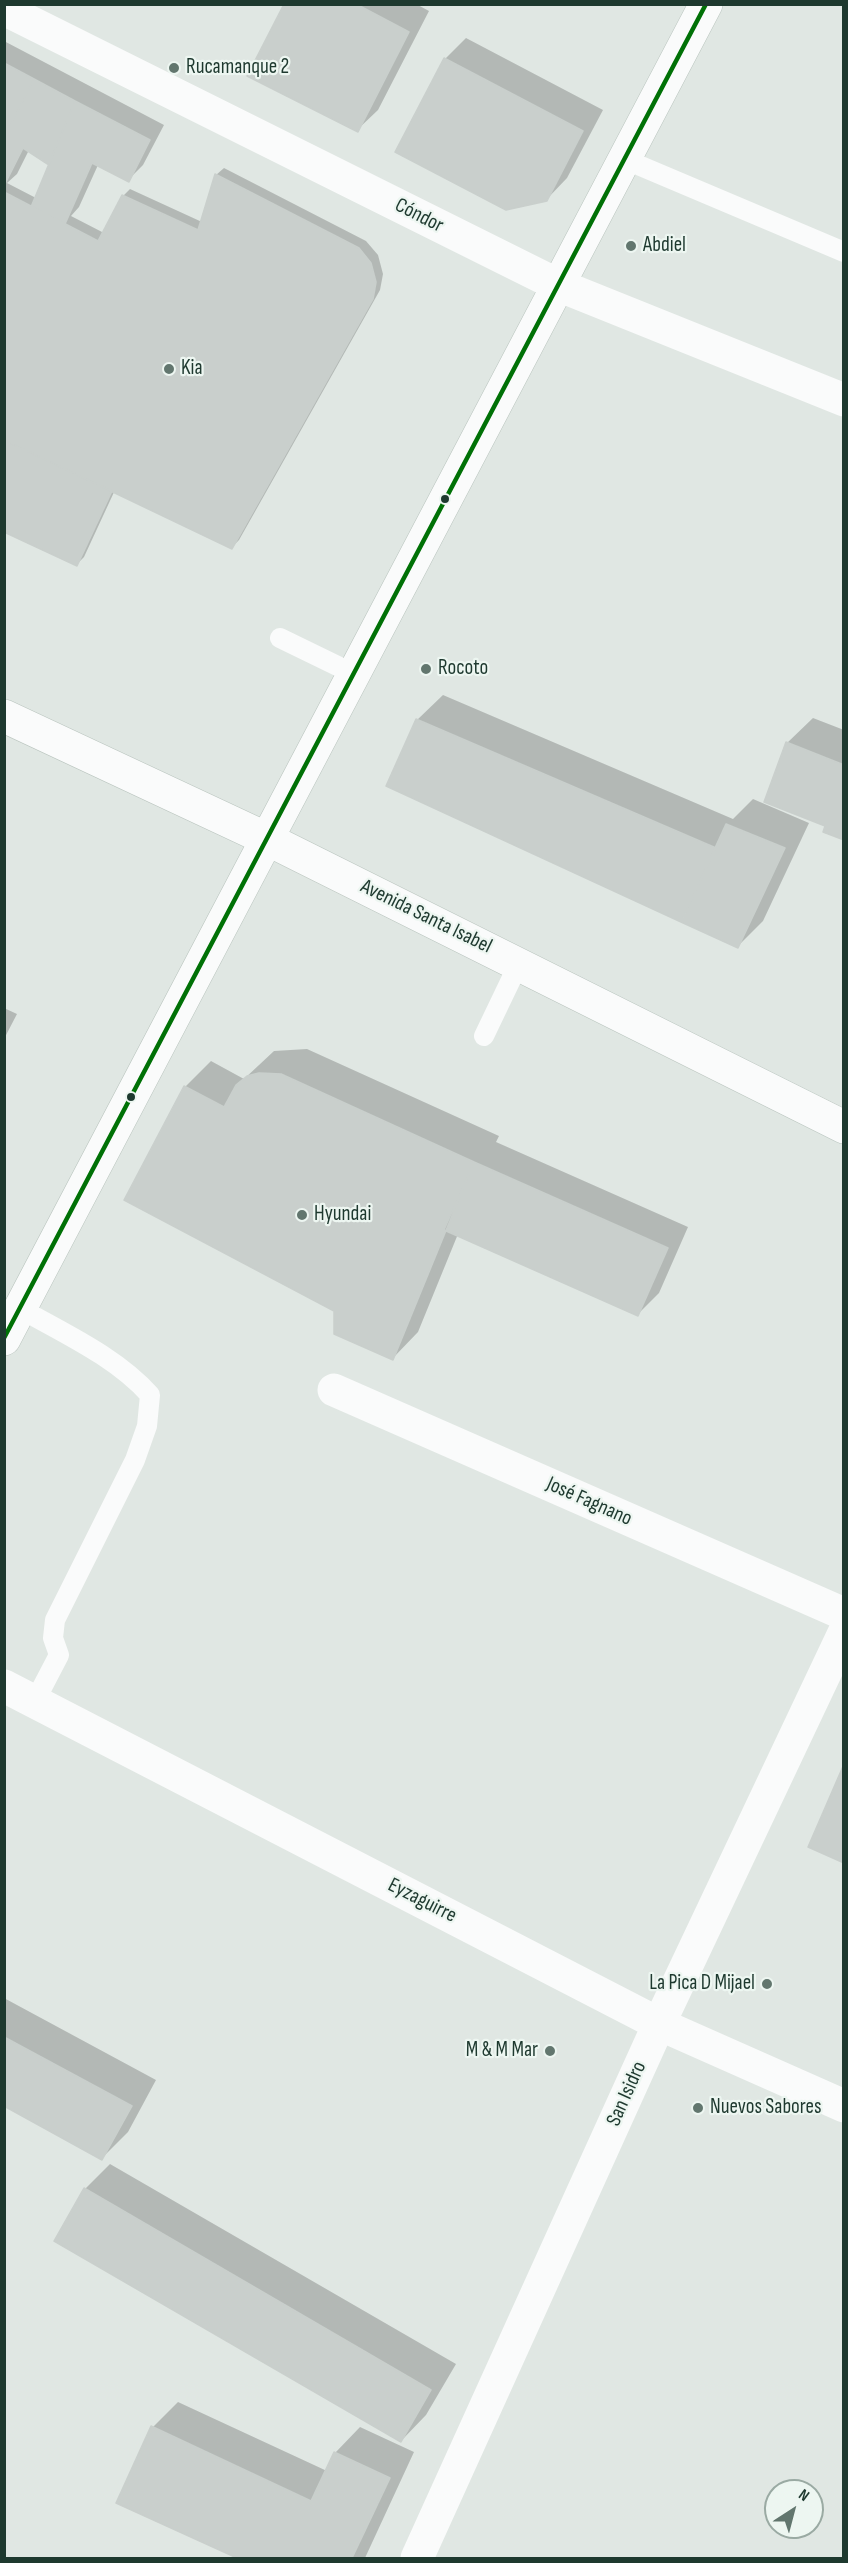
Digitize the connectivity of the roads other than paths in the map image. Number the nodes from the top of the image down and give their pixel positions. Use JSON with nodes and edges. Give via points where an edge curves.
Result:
{"nodes":[{"id":1,"x":706,"y":4,"type":"edge"},
{"id":2,"x":4,"y":9,"type":"edge"},
{"id":3,"x":624,"y":159,"type":"junction"},
{"id":4,"x":843,"y":252,"type":"edge"},
{"id":5,"x":558,"y":285,"type":"junction"},
{"id":6,"x":843,"y":400,"type":"edge"},
{"id":7,"x":280,"y":638,"type":"dead end"},
{"id":8,"x":354,"y":674,"type":"junction"},
{"id":9,"x":4,"y":716,"type":"edge"},
{"id":10,"x":267,"y":839,"type":"junction"},
{"id":11,"x":519,"y":963,"type":"junction"},
{"id":12,"x":484,"y":1036,"type":"dead end"},
{"id":13,"x":843,"y":1127,"type":"edge"},
{"id":14,"x":21,"y":1309,"type":"junction"},
{"id":15,"x":4,"y":1339,"type":"edge"},
{"id":16,"x":334,"y":1390,"type":"dead end"},
{"id":17,"x":843,"y":1614,"type":"edge"},
{"id":18,"x":843,"y":1633,"type":"edge"},
{"id":19,"x":4,"y":1686,"type":"edge"},
{"id":20,"x":35,"y":1701,"type":"junction"},
{"id":21,"x":659,"y":2024,"type":"junction"},
{"id":22,"x":843,"y":2106,"type":"edge"},
{"id":23,"x":417,"y":2559,"type":"edge"}],
"edges":[{"from":1,"to":3,"type":"street"},
{"from":2,"to":5,"type":"street","name":"Cóndor"},
{"from":3,"to":4,"type":"lane"},
{"from":3,"to":5,"type":"street"},
{"from":5,"to":6,"type":"street","name":"Cóndor"},
{"from":5,"to":8,"type":"street"},
{"from":7,"to":8,"type":"lane"},
{"from":8,"to":10,"type":"street"},
{"from":9,"to":10,"type":"street","name":"Avenida Santa Isabel"},
{"from":10,"to":11,"type":"street","name":"Avenida Santa Isabel"},
{"from":10,"to":14,"type":"street"},
{"from":11,"to":12,"type":"lane"},
{"from":11,"to":13,"type":"street","name":"Avenida Santa Isabel"},
{"from":14,"to":15,"type":"street"},
{"from":14,"to":20,"type":"lane","via":[[117,1365],[150,1395],[147,1426],[135,1460],[55,1620],[53,1638],[59,1655]]},
{"from":16,"to":17,"type":"street","name":"José Fagnano"},
{"from":18,"to":21,"type":"street","name":"San Isidro"},
{"from":19,"to":20,"type":"street","name":"Eyzaguirre"},
{"from":20,"to":21,"type":"street","name":"Eyzaguirre"},
{"from":21,"to":22,"type":"street","name":"Eyzaguirre"},
{"from":21,"to":23,"type":"street","name":"San Isidro"}]}
